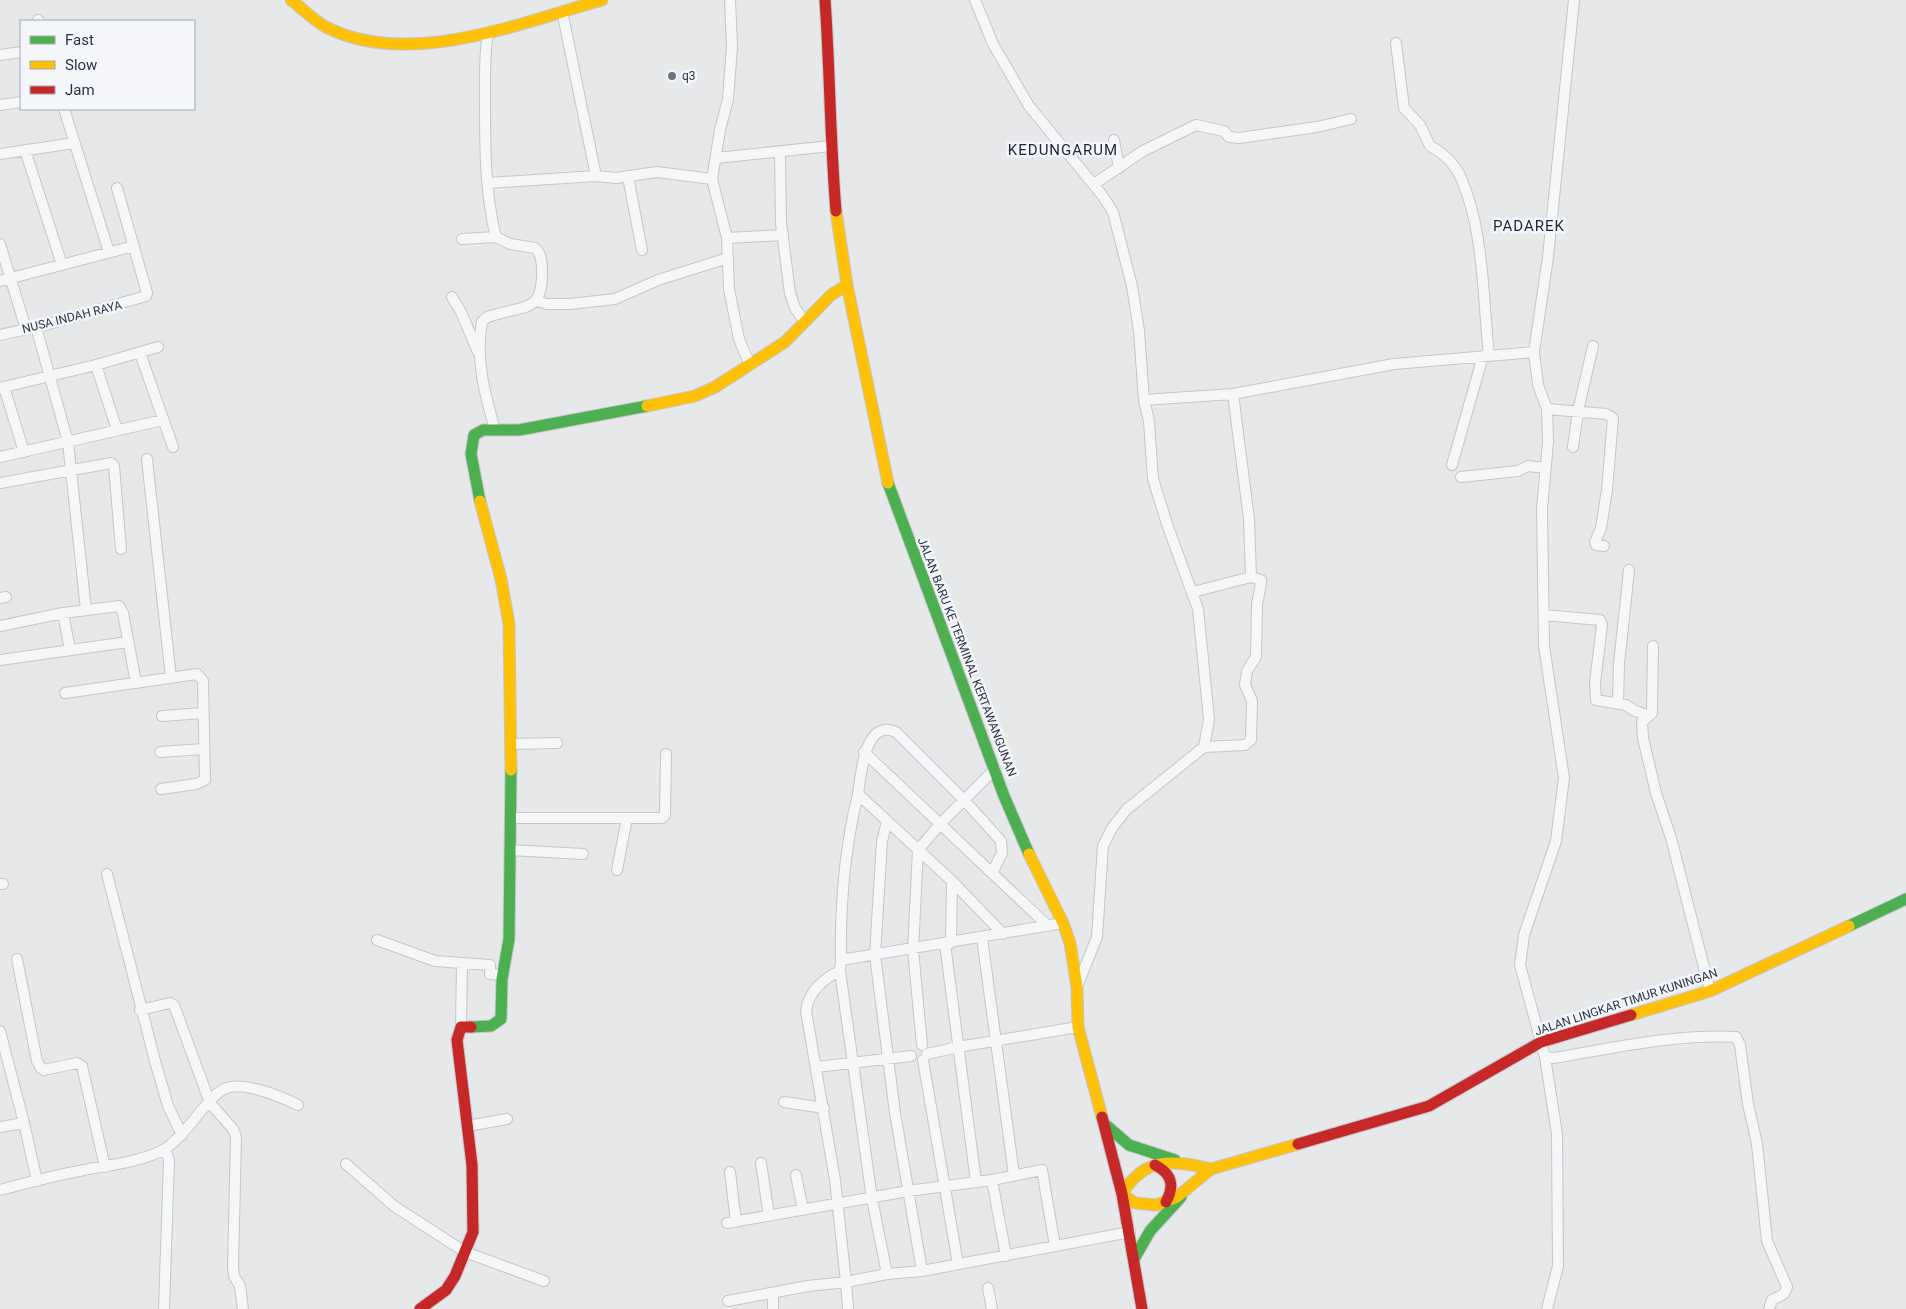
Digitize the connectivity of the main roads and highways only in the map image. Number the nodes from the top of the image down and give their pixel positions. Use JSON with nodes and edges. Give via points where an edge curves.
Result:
{"nodes":[{"id":1,"x":291,"y":0,"type":"edge"},
{"id":2,"x":602,"y":0,"type":"edge"},
{"id":3,"x":826,"y":0,"type":"edge"},
{"id":4,"x":569,"y":6,"type":"edge"},
{"id":5,"x":847,"y":285,"type":"junction"},
{"id":6,"x":1906,"y":899,"type":"edge"},
{"id":7,"x":1104,"y":1121,"type":"junction"},
{"id":8,"x":1184,"y":1162,"type":"junction"},
{"id":9,"x":1155,"y":1165,"type":"junction"},
{"id":10,"x":1211,"y":1169,"type":"junction"},
{"id":11,"x":1190,"y":1188,"type":"junction"},
{"id":12,"x":1122,"y":1194,"type":"junction"},
{"id":13,"x":1166,"y":1202,"type":"junction"},
{"id":14,"x":1134,"y":1259,"type":"junction"},
{"id":15,"x":420,"y":1309,"type":"edge"},
{"id":16,"x":1142,"y":1309,"type":"edge"}],
"edges":[{"from":1,"to":4,"type":"main road","via":[[318,22],[345,36],[366,42],[434,42],[488,33]]},
{"from":2,"to":4,"type":"main road"},
{"from":3,"to":5,"type":"main road","name":"JALAN BARU KE TERMINAL KERTAWANGUNAN","via":[[830,146]]},
{"from":5,"to":7,"type":"main road","name":"JALAN BARU KE TERMINAL KERTAWANGUNAN","via":[[890,486],[1004,796],[1064,923],[1077,988],[1078,1027]]},
{"from":5,"to":15,"type":"main road","via":[[831,295],[785,342],[716,387],[673,402],[519,430],[482,430],[474,435],[471,454],[475,481],[501,579],[509,624],[509,939],[503,975],[502,1013],[496,1024],[461,1027],[456,1050],[472,1164],[473,1232],[446,1290]]},
{"from":6,"to":10,"type":"main road","name":"JALAN LINGKAR TIMUR KUNINGAN","via":[[1710,991],[1540,1042],[1429,1106]]},
{"from":7,"to":8,"type":"main road","via":[[1114,1136],[1127,1145]]},
{"from":7,"to":12,"type":"main road","name":"JALAN BARU KE TERMINAL KERTAWANGUNAN"},
{"from":8,"to":9,"type":"main road"},
{"from":8,"to":10,"type":"main road"},
{"from":9,"to":12,"type":"main road","via":[[1137,1172]]},
{"from":9,"to":13,"type":"main road","via":[[1166,1170],[1171,1180],[1172,1191]]},
{"from":10,"to":11,"type":"main road","name":"JALAN LINGKAR TIMUR KUNINGAN"},
{"from":11,"to":13,"type":"main road","name":"JALAN LINGKAR TIMUR KUNINGAN"},
{"from":11,"to":14,"type":"main road","via":[[1150,1231]]},
{"from":12,"to":13,"type":"main road","name":"JALAN LINGKAR TIMUR KUNINGAN","via":[[1147,1206]]},
{"from":12,"to":14,"type":"main road","name":"JALAN BARU KE TERMINAL KERTAWANGUNAN"},
{"from":14,"to":16,"type":"main road","name":"JALAN BARU KE TERMINAL KERTAWANGUNAN"}]}
